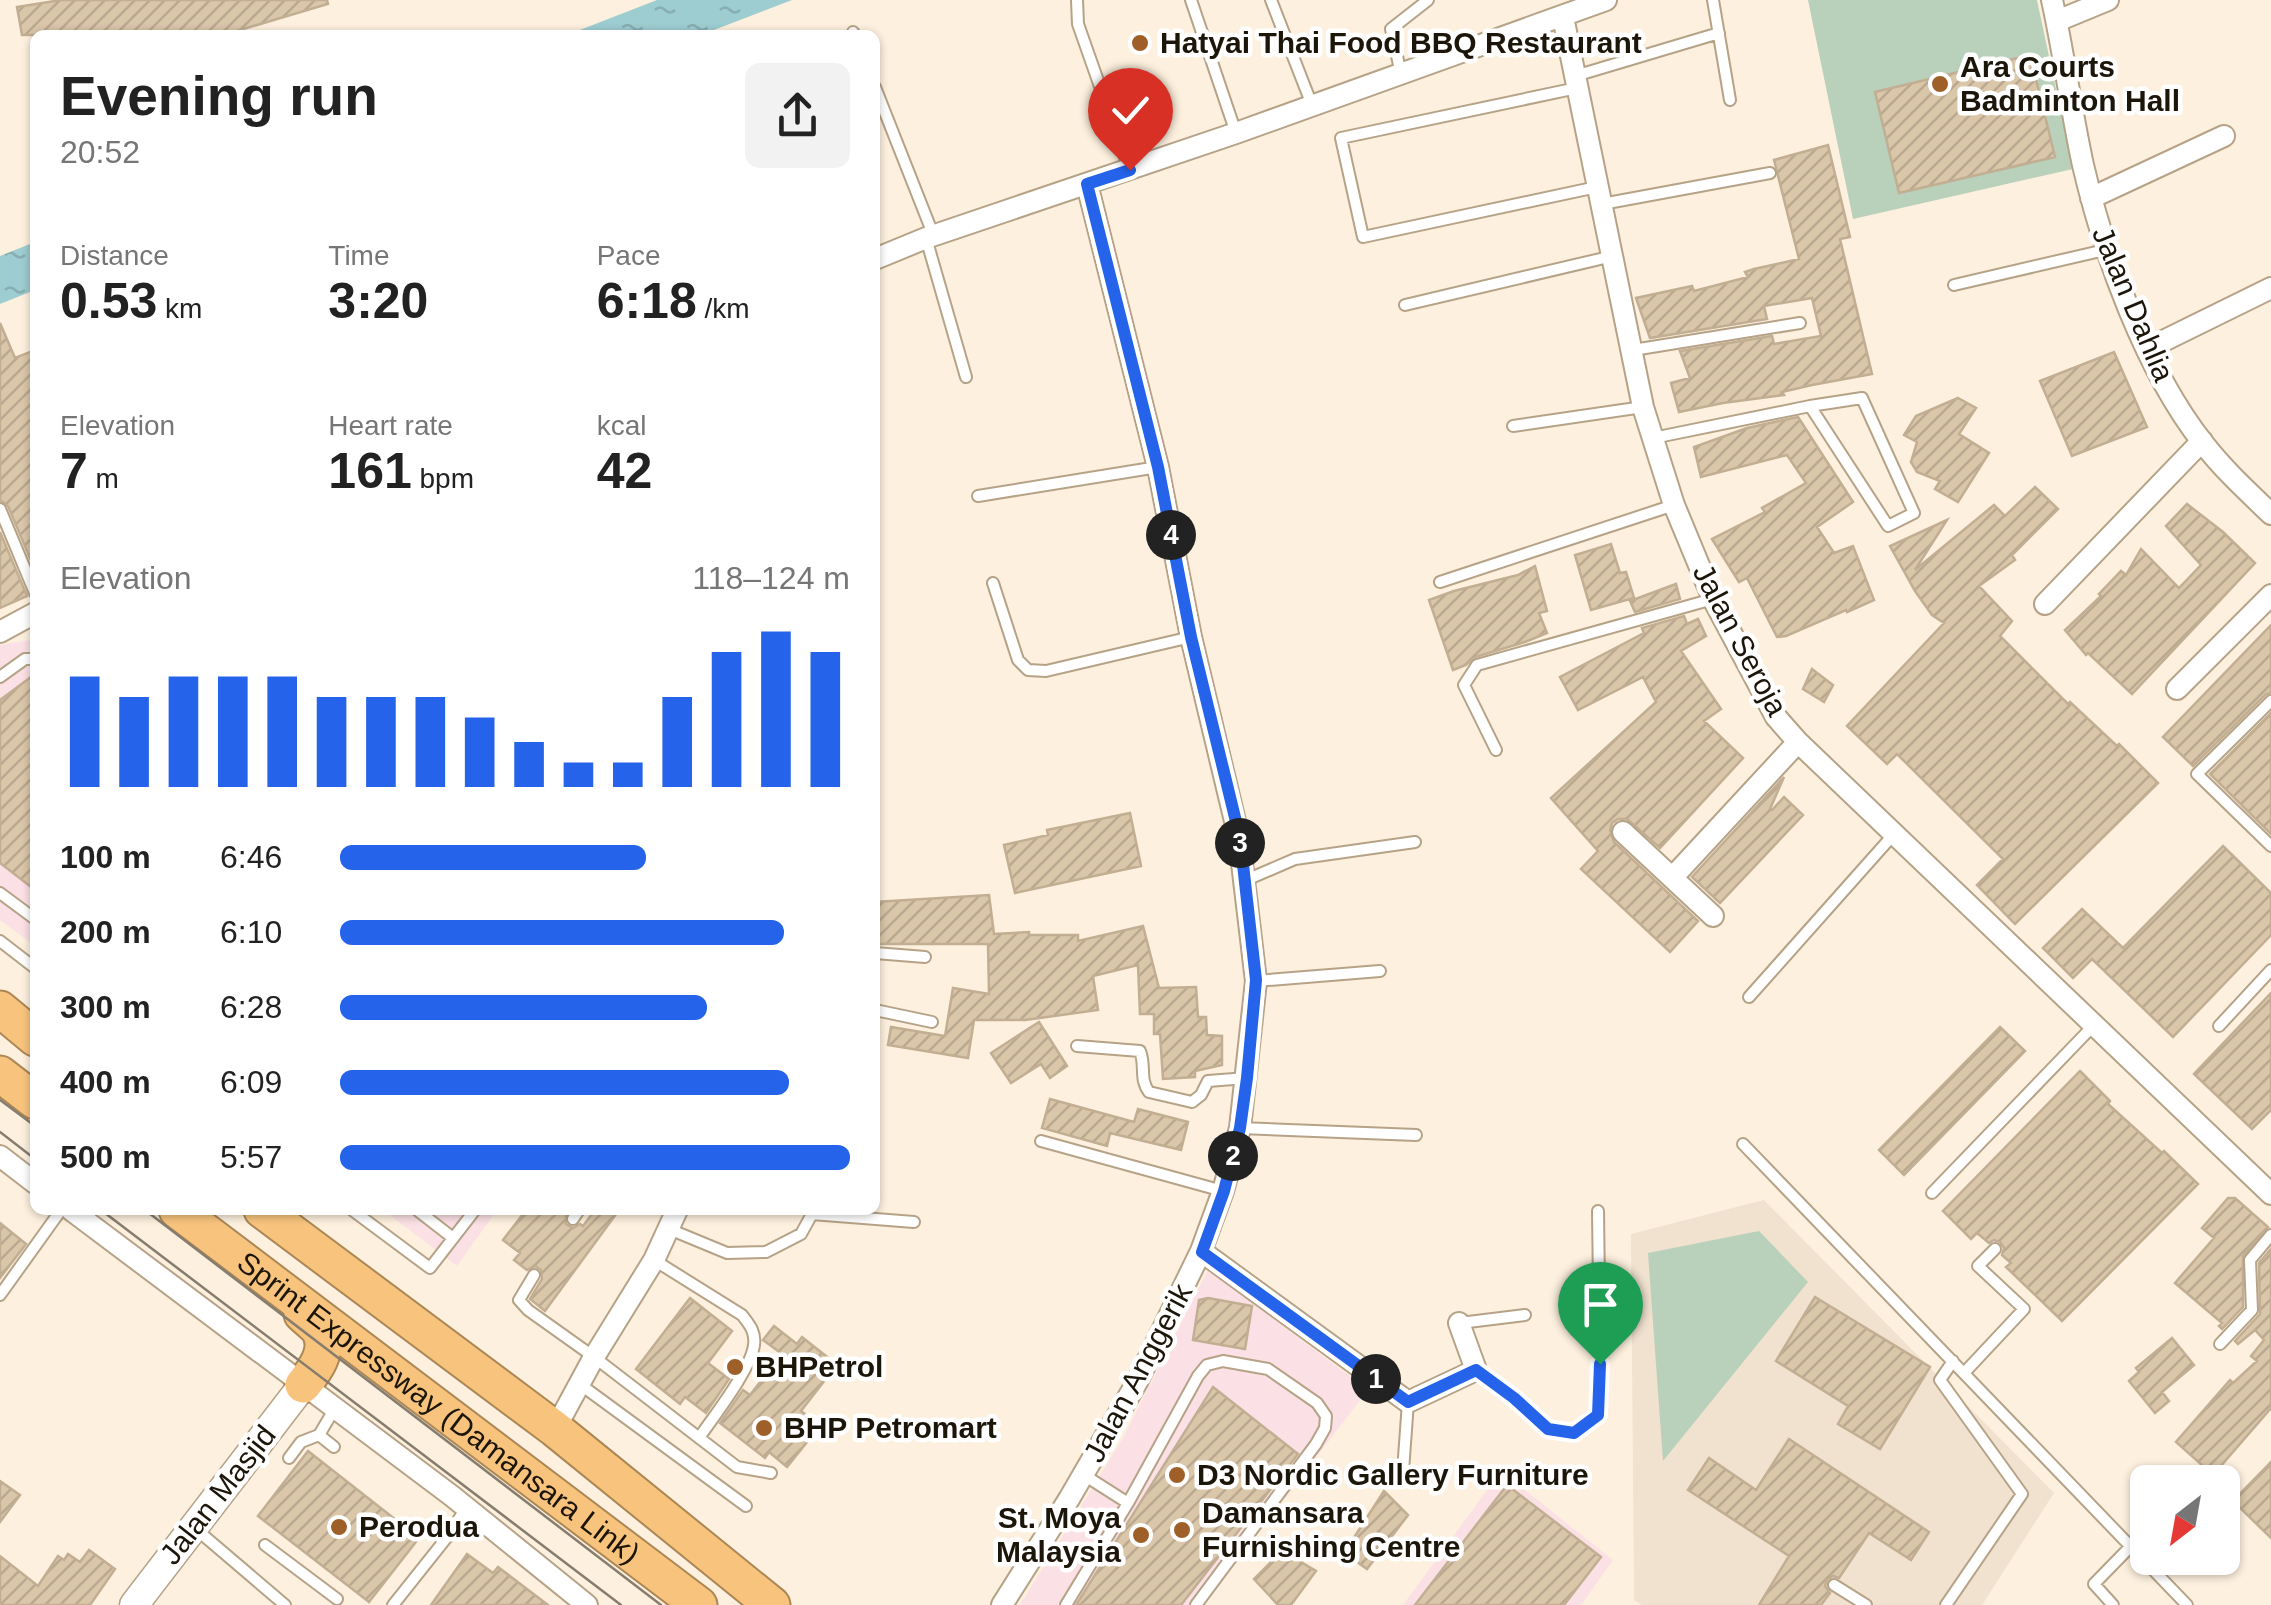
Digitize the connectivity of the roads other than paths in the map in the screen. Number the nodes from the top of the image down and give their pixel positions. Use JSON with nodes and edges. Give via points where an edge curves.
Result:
{"nodes":[{"id":1,"x":1077,"y":0,"type":"edge"},
{"id":2,"x":1191,"y":0,"type":"edge"},
{"id":3,"x":1271,"y":0,"type":"edge"},
{"id":4,"x":1428,"y":0,"type":"edge"},
{"id":5,"x":1713,"y":0,"type":"edge"},
{"id":6,"x":2108,"y":0,"type":"edge"},
{"id":7,"x":1596,"y":2,"type":"edge"},
{"id":8,"x":2054,"y":10,"type":"edge"},
{"id":9,"x":1562,"y":17,"type":"junction"},
{"id":10,"x":1720,"y":32,"type":"junction"},
{"id":11,"x":1401,"y":75,"type":"junction"},
{"id":12,"x":1576,"y":82,"type":"junction"},
{"id":13,"x":1730,"y":100,"type":"dead end"},
{"id":14,"x":880,"y":101,"type":"edge"},
{"id":15,"x":1312,"y":106,"type":"junction"},
{"id":16,"x":1236,"y":134,"type":"junction"},
{"id":17,"x":2224,"y":136,"type":"dead end"},
{"id":18,"x":1130,"y":170,"type":"junction"},
{"id":19,"x":1770,"y":173,"type":"dead end"},
{"id":20,"x":1087,"y":184,"type":"junction"},
{"id":21,"x":1600,"y":195,"type":"junction"},
{"id":22,"x":2091,"y":198,"type":"junction"},
{"id":23,"x":930,"y":237,"type":"junction"},
{"id":24,"x":2105,"y":250,"type":"junction"},
{"id":25,"x":1613,"y":256,"type":"junction"},
{"id":26,"x":880,"y":257,"type":"edge"},
{"id":27,"x":1954,"y":285,"type":"dead end"},
{"id":28,"x":2271,"y":288,"type":"edge"},
{"id":29,"x":1405,"y":304,"type":"dead end"},
{"id":30,"x":1800,"y":323,"type":"dead end"},
{"id":31,"x":2148,"y":349,"type":"junction"},
{"id":32,"x":1633,"y":350,"type":"junction"},
{"id":33,"x":966,"y":376,"type":"dead end"},
{"id":34,"x":1810,"y":406,"type":"junction"},
{"id":35,"x":1642,"y":407,"type":"junction"},
{"id":36,"x":1513,"y":426,"type":"dead end"},
{"id":37,"x":1653,"y":438,"type":"junction"},
{"id":38,"x":2202,"y":442,"type":"junction"},
{"id":39,"x":1158,"y":467,"type":"junction"},
{"id":40,"x":978,"y":496,"type":"dead end"},
{"id":41,"x":1674,"y":505,"type":"junction"},
{"id":42,"x":0,"y":509,"type":"edge"},
{"id":43,"x":2271,"y":514,"type":"edge"},
{"id":44,"x":30,"y":581,"type":"edge"},
{"id":45,"x":1440,"y":582,"type":"dead end"},
{"id":46,"x":993,"y":583,"type":"dead end"},
{"id":47,"x":2271,"y":595,"type":"edge"},
{"id":48,"x":1713,"y":600,"type":"junction"},
{"id":49,"x":2045,"y":604,"type":"dead end"},
{"id":50,"x":30,"y":616,"type":"edge"},
{"id":51,"x":0,"y":632,"type":"edge"},
{"id":52,"x":1191,"y":637,"type":"junction"},
{"id":53,"x":30,"y":659,"type":"edge"},
{"id":54,"x":0,"y":678,"type":"edge"},
{"id":55,"x":2177,"y":688,"type":"dead end"},
{"id":56,"x":2271,"y":701,"type":"edge"},
{"id":57,"x":1798,"y":742,"type":"junction"},
{"id":58,"x":1496,"y":750,"type":"dead end"},
{"id":59,"x":1622,"y":832,"type":"dead end"},
{"id":60,"x":1894,"y":834,"type":"junction"},
{"id":61,"x":1415,"y":842,"type":"dead end"},
{"id":62,"x":2271,"y":846,"type":"edge"},
{"id":63,"x":1672,"y":878,"type":"junction"},
{"id":64,"x":1244,"y":881,"type":"junction"},
{"id":65,"x":0,"y":893,"type":"edge"},
{"id":66,"x":30,"y":916,"type":"edge"},
{"id":67,"x":1713,"y":916,"type":"dead end"},
{"id":68,"x":0,"y":941,"type":"edge"},
{"id":69,"x":880,"y":953,"type":"edge"},
{"id":70,"x":925,"y":956,"type":"dead end"},
{"id":71,"x":30,"y":964,"type":"edge"},
{"id":72,"x":2271,"y":970,"type":"edge"},
{"id":73,"x":1380,"y":971,"type":"dead end"},
{"id":74,"x":1256,"y":980,"type":"junction"},
{"id":75,"x":0,"y":996,"type":"edge"},
{"id":76,"x":1749,"y":997,"type":"dead end"},
{"id":77,"x":4,"y":1010,"type":"edge"},
{"id":78,"x":880,"y":1011,"type":"edge"},
{"id":79,"x":932,"y":1022,"type":"dead end"},
{"id":80,"x":2094,"y":1025,"type":"junction"},
{"id":81,"x":2219,"y":1026,"type":"dead end"},
{"id":82,"x":30,"y":1035,"type":"edge"},
{"id":83,"x":1078,"y":1046,"type":"dead end"},
{"id":84,"x":1247,"y":1078,"type":"junction"},
{"id":85,"x":1240,"y":1128,"type":"junction"},
{"id":86,"x":1416,"y":1135,"type":"dead end"},
{"id":87,"x":1041,"y":1141,"type":"dead end"},
{"id":88,"x":1743,"y":1144,"type":"dead end"},
{"id":89,"x":0,"y":1156,"type":"edge"},
{"id":90,"x":30,"y":1178,"type":"edge"},
{"id":91,"x":1224,"y":1191,"type":"junction"},
{"id":92,"x":1932,"y":1193,"type":"dead end"},
{"id":93,"x":2271,"y":1194,"type":"edge"},
{"id":94,"x":1598,"y":1211,"type":"dead end"},
{"id":95,"x":57,"y":1215,"type":"edge"},
{"id":96,"x":78,"y":1215,"type":"edge"},
{"id":97,"x":184,"y":1215,"type":"edge"},
{"id":98,"x":269,"y":1215,"type":"edge"},
{"id":99,"x":359,"y":1215,"type":"edge"},
{"id":100,"x":423,"y":1215,"type":"edge"},
{"id":101,"x":470,"y":1215,"type":"edge"},
{"id":102,"x":811,"y":1215,"type":"edge"},
{"id":103,"x":825,"y":1215,"type":"edge"},
{"id":104,"x":673,"y":1219,"type":"edge"},
{"id":105,"x":914,"y":1222,"type":"dead end"},
{"id":106,"x":2271,"y":1236,"type":"edge"},
{"id":107,"x":453,"y":1238,"type":"junction"},
{"id":108,"x":1996,"y":1249,"type":"dead end"},
{"id":109,"x":1202,"y":1252,"type":"junction"},
{"id":110,"x":654,"y":1260,"type":"junction"},
{"id":111,"x":254,"y":1269,"type":"junction"},
{"id":112,"x":534,"y":1275,"type":"dead end"},
{"id":113,"x":0,"y":1295,"type":"edge"},
{"id":114,"x":1525,"y":1314,"type":"dead end"},
{"id":115,"x":1459,"y":1324,"type":"joint"},
{"id":116,"x":2220,"y":1344,"type":"dead end"},
{"id":117,"x":594,"y":1357,"type":"junction"},
{"id":118,"x":1953,"y":1361,"type":"junction"},
{"id":119,"x":1476,"y":1370,"type":"junction"},
{"id":120,"x":1964,"y":1372,"type":"junction"},
{"id":121,"x":303,"y":1385,"type":"junction"},
{"id":122,"x":581,"y":1385,"type":"junction"},
{"id":123,"x":1408,"y":1402,"type":"junction"},
{"id":124,"x":336,"y":1408,"type":"junction"},
{"id":125,"x":556,"y":1429,"type":"junction"},
{"id":126,"x":319,"y":1435,"type":"junction"},
{"id":127,"x":699,"y":1438,"type":"junction"},
{"id":128,"x":334,"y":1447,"type":"dead end"},
{"id":129,"x":289,"y":1458,"type":"dead end"},
{"id":130,"x":1403,"y":1470,"type":"dead end"},
{"id":131,"x":771,"y":1473,"type":"dead end"},
{"id":132,"x":1084,"y":1475,"type":"junction"},
{"id":133,"x":1128,"y":1503,"type":"junction"},
{"id":134,"x":746,"y":1506,"type":"dead end"},
{"id":135,"x":466,"y":1508,"type":"junction"},
{"id":136,"x":432,"y":1524,"type":"dead end"},
{"id":137,"x":192,"y":1526,"type":"junction"},
{"id":138,"x":448,"y":1536,"type":"junction"},
{"id":139,"x":264,"y":1545,"type":"dead end"},
{"id":140,"x":2130,"y":1545,"type":"edge"},
{"id":141,"x":2130,"y":1547,"type":"edge"},
{"id":142,"x":2159,"y":1575,"type":"edge"},
{"id":143,"x":1834,"y":1585,"type":"dead end"},
{"id":144,"x":338,"y":1598,"type":"dead end"},
{"id":145,"x":134,"y":1605,"type":"edge"},
{"id":146,"x":284,"y":1605,"type":"edge"},
{"id":147,"x":393,"y":1605,"type":"edge"},
{"id":148,"x":586,"y":1605,"type":"edge"},
{"id":149,"x":699,"y":1605,"type":"edge"},
{"id":150,"x":772,"y":1605,"type":"edge"},
{"id":151,"x":1002,"y":1605,"type":"edge"},
{"id":152,"x":1066,"y":1605,"type":"edge"},
{"id":153,"x":1196,"y":1605,"type":"edge"},
{"id":154,"x":1866,"y":1605,"type":"edge"},
{"id":155,"x":1946,"y":1605,"type":"edge"},
{"id":156,"x":2113,"y":1605,"type":"edge"},
{"id":157,"x":2187,"y":1605,"type":"edge"}],
"edges":[{"from":1,"to":18,"type":"lane","via":[[1078,24]]},
{"from":2,"to":16,"type":"lane"},
{"from":3,"to":15,"type":"lane"},
{"from":4,"to":11,"type":"lane","via":[[1390,28]]},
{"from":5,"to":10,"type":"lane"},
{"from":6,"to":8,"type":"street"},
{"from":7,"to":9,"type":"street"},
{"from":8,"to":22,"type":"street","name":"Jalan Dahlia"},
{"from":9,"to":11,"type":"street"},
{"from":9,"to":12,"type":"street","name":"Jalan Seroja"},
{"from":10,"to":12,"type":"lane"},
{"from":10,"to":13,"type":"lane"},
{"from":11,"to":15,"type":"street"},
{"from":12,"to":21,"type":"street","name":"Jalan Seroja"},
{"from":12,"to":21,"type":"lane","via":[[1341,138],[1363,237]]},
{"from":14,"to":23,"type":"lane"},
{"from":15,"to":16,"type":"street"},
{"from":16,"to":18,"type":"street"},
{"from":17,"to":22,"type":"street"},
{"from":18,"to":20,"type":"street"},
{"from":19,"to":21,"type":"lane"},
{"from":20,"to":23,"type":"street"},
{"from":20,"to":39,"type":"street","name":"Jalan Anggerik"},
{"from":21,"to":25,"type":"street","name":"Jalan Seroja"},
{"from":22,"to":24,"type":"street","name":"Jalan Dahlia"},
{"from":23,"to":26,"type":"street"},
{"from":23,"to":33,"type":"lane"},
{"from":24,"to":27,"type":"lane"},
{"from":24,"to":31,"type":"street","name":"Jalan Dahlia"},
{"from":25,"to":29,"type":"lane"},
{"from":25,"to":32,"type":"street","name":"Jalan Seroja"},
{"from":28,"to":31,"type":"street"},
{"from":30,"to":32,"type":"lane"},
{"from":31,"to":38,"type":"street","name":"Jalan Dahlia"},
{"from":32,"to":35,"type":"street","name":"Jalan Seroja"},
{"from":34,"to":34,"type":"lane","via":[[1862,398],[1914,513],[1888,526]]},
{"from":34,"to":37,"type":"lane"},
{"from":35,"to":36,"type":"lane"},
{"from":35,"to":37,"type":"street","name":"Jalan Seroja"},
{"from":37,"to":41,"type":"street","name":"Jalan Seroja"},
{"from":38,"to":43,"type":"street","name":"Jalan Dahlia"},
{"from":38,"to":49,"type":"street"},
{"from":39,"to":40,"type":"lane"},
{"from":39,"to":52,"type":"street","name":"Jalan Anggerik"},
{"from":41,"to":45,"type":"lane"},
{"from":41,"to":48,"type":"street","name":"Jalan Seroja"},
{"from":42,"to":44,"type":"lane"},
{"from":46,"to":52,"type":"lane","via":[[1018,660],[1028,670]]},
{"from":47,"to":55,"type":"street"},
{"from":48,"to":57,"type":"street","name":"Jalan Seroja","via":[[1776,717]]},
{"from":48,"to":58,"type":"lane","via":[[1478,665],[1464,684]]},
{"from":50,"to":51,"type":"street"},
{"from":52,"to":64,"type":"street","name":"Jalan Anggerik","via":[[1240,838]]},
{"from":53,"to":54,"type":"lane"},
{"from":56,"to":62,"type":"lane","via":[[2198,774]]},
{"from":57,"to":60,"type":"street","name":"Jalan Seroja"},
{"from":57,"to":63,"type":"street"},
{"from":59,"to":63,"type":"street"},
{"from":60,"to":76,"type":"lane"},
{"from":60,"to":80,"type":"street","name":"Jalan Seroja"},
{"from":61,"to":64,"type":"lane","via":[[1294,859]]},
{"from":63,"to":67,"type":"street"},
{"from":64,"to":74,"type":"street","name":"Jalan Anggerik"},
{"from":65,"to":66,"type":"lane"},
{"from":68,"to":71,"type":"lane"},
{"from":69,"to":70,"type":"lane"},
{"from":72,"to":81,"type":"lane"},
{"from":73,"to":74,"type":"lane"},
{"from":74,"to":84,"type":"street","name":"Jalan Anggerik"},
{"from":75,"to":77,"type":"lane"},
{"from":77,"to":82,"type":"highway"},
{"from":78,"to":79,"type":"lane"},
{"from":80,"to":92,"type":"lane"},
{"from":80,"to":93,"type":"street","name":"Jalan Seroja"},
{"from":83,"to":84,"type":"lane","via":[[1140,1052],[1149,1092],[1192,1102],[1208,1080]]},
{"from":84,"to":85,"type":"street","name":"Jalan Anggerik"},
{"from":85,"to":86,"type":"lane"},
{"from":85,"to":91,"type":"street","name":"Jalan Anggerik"},
{"from":87,"to":91,"type":"lane"},
{"from":88,"to":118,"type":"lane"},
{"from":89,"to":90,"type":"street"},
{"from":91,"to":109,"type":"street","name":"Jalan Anggerik"},
{"from":94,"to":119,"type":"lane","via":[[1598,1415],[1574,1433],[1548,1429]]},
{"from":95,"to":113,"type":"lane"},
{"from":96,"to":121,"type":"street"},
{"from":97,"to":111,"type":"highway","name":"Sprint Expressway (Damansara Link)"},
{"from":98,"to":125,"type":"highway","name":"Sprint Expressway (Damansara Link)"},
{"from":99,"to":107,"type":"lane","via":[[430,1268]]},
{"from":100,"to":107,"type":"lane"},
{"from":101,"to":107,"type":"lane"},
{"from":102,"to":104,"type":"lane","via":[[801,1234],[766,1252],[727,1253]]},
{"from":103,"to":105,"type":"lane"},
{"from":104,"to":110,"type":"street"},
{"from":106,"to":116,"type":"lane","via":[[2250,1260],[2252,1310]]},
{"from":108,"to":120,"type":"lane","via":[[1978,1266],[2024,1309]]},
{"from":109,"to":123,"type":"street"},
{"from":109,"to":132,"type":"street","name":"Jalan Anggerik"},
{"from":110,"to":117,"type":"street"},
{"from":110,"to":127,"type":"lane","via":[[752,1327],[746,1366]]},
{"from":111,"to":121,"type":"highway","via":[[320,1332],[317,1366]]},
{"from":111,"to":149,"type":"highway","name":"Sprint Expressway (Damansara Link)"},
{"from":112,"to":117,"type":"lane","via":[[519,1298],[522,1305]]},
{"from":114,"to":115,"type":"lane"},
{"from":115,"to":119,"type":"street"},
{"from":117,"to":122,"type":"street"},
{"from":117,"to":127,"type":"lane"},
{"from":118,"to":120,"type":"lane"},
{"from":118,"to":155,"type":"lane","via":[[1940,1380],[2022,1494]]},
{"from":119,"to":123,"type":"street"},
{"from":120,"to":140,"type":"lane"},
{"from":121,"to":124,"type":"street"},
{"from":121,"to":137,"type":"street","name":"Jalan Masjid"},
{"from":122,"to":125,"type":"street"},
{"from":122,"to":134,"type":"lane"},
{"from":123,"to":130,"type":"lane"},
{"from":124,"to":126,"type":"lane"},
{"from":124,"to":135,"type":"street"},
{"from":125,"to":150,"type":"highway","name":"Sprint Expressway (Damansara Link)"},
{"from":126,"to":128,"type":"lane"},
{"from":126,"to":129,"type":"lane","via":[[301,1442]]},
{"from":127,"to":131,"type":"lane","via":[[737,1467]]},
{"from":132,"to":133,"type":"lane"},
{"from":132,"to":151,"type":"street","name":"Jalan Anggerik"},
{"from":133,"to":152,"type":"lane"},
{"from":133,"to":153,"type":"lane","via":[[1207,1365],[1223,1361],[1268,1369],[1326,1416],[1316,1444]]},
{"from":135,"to":138,"type":"lane"},
{"from":135,"to":148,"type":"street"},
{"from":136,"to":138,"type":"lane"},
{"from":137,"to":145,"type":"street","name":"Jalan Masjid"},
{"from":137,"to":146,"type":"lane"},
{"from":138,"to":147,"type":"lane"},
{"from":139,"to":144,"type":"lane"},
{"from":141,"to":156,"type":"lane","via":[[2094,1584]]},
{"from":142,"to":157,"type":"lane"},
{"from":143,"to":154,"type":"lane"}]}
